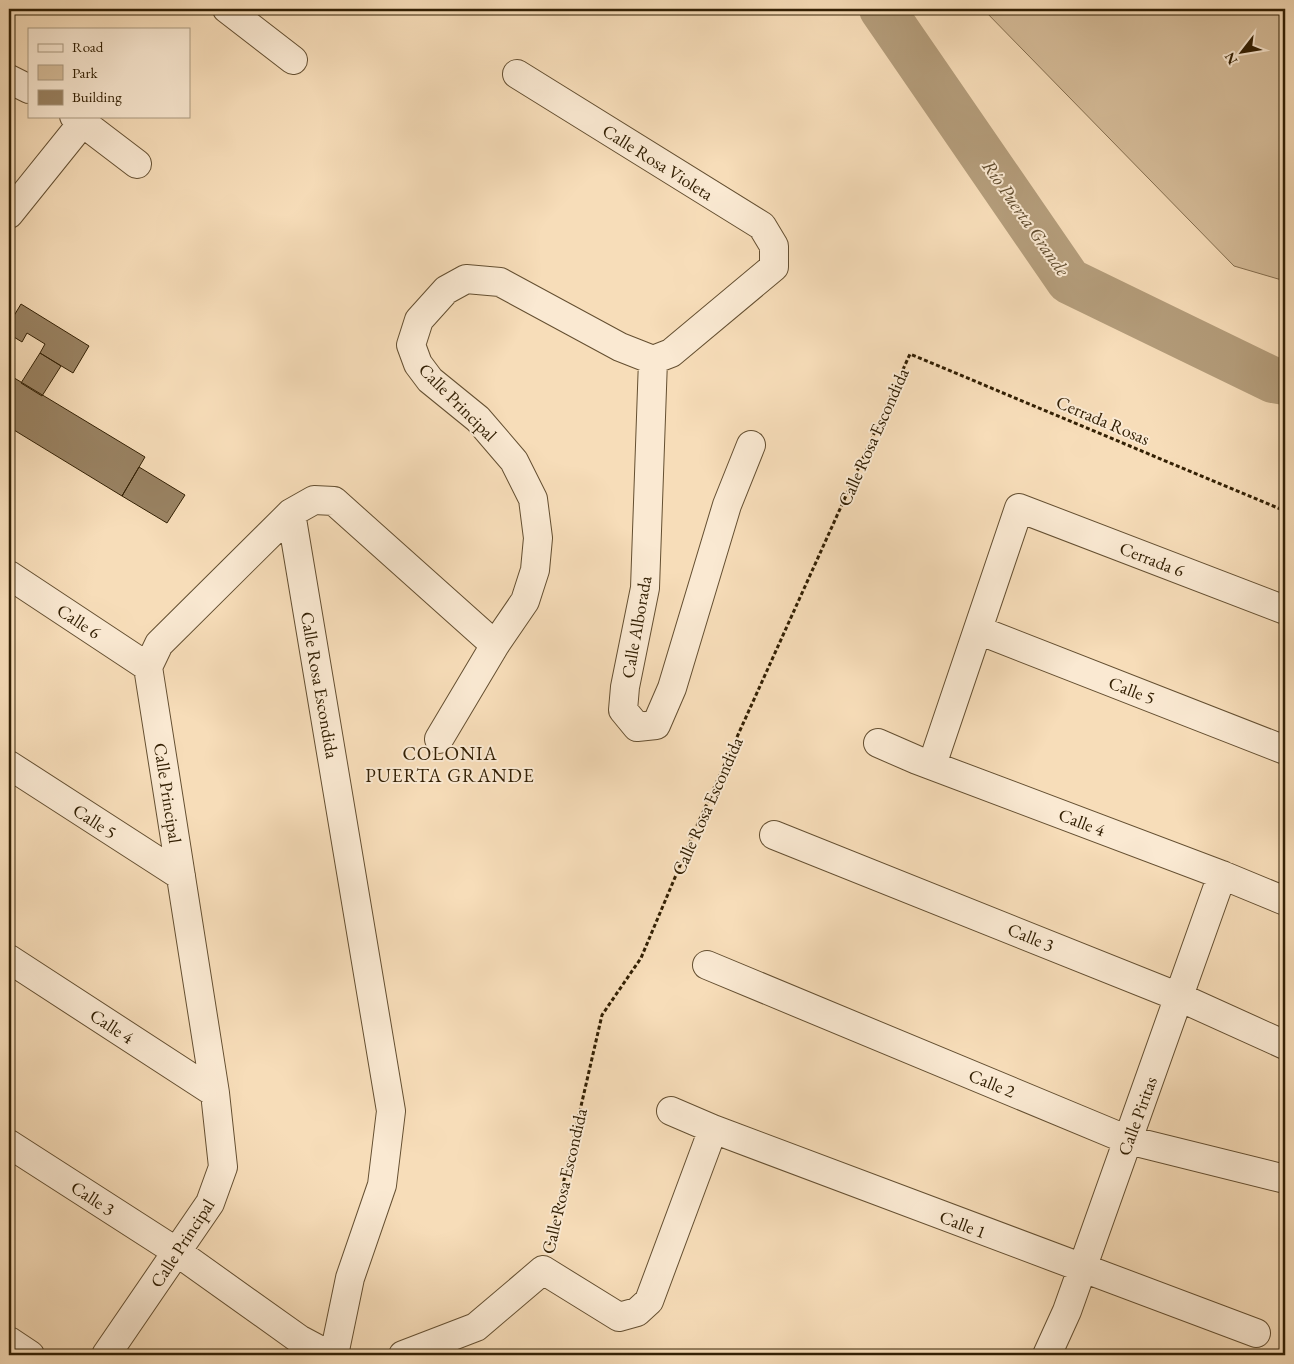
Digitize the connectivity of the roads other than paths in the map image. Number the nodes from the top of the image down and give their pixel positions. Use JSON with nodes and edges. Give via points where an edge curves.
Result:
{"nodes":[{"id":1,"x":227,"y":9,"type":"edge"},
{"id":2,"x":293,"y":60,"type":"dead end"},
{"id":3,"x":517,"y":74,"type":"dead end"},
{"id":4,"x":9,"y":79,"type":"edge"},
{"id":5,"x":28,"y":89,"type":"edge"},
{"id":6,"x":78,"y":119,"type":"edge"},
{"id":7,"x":137,"y":164,"type":"dead end"},
{"id":8,"x":9,"y":214,"type":"edge"},
{"id":9,"x":654,"y":360,"type":"junction"},
{"id":10,"x":751,"y":445,"type":"dead end"},
{"id":11,"x":291,"y":513,"type":"junction"},
{"id":12,"x":9,"y":575,"type":"edge"},
{"id":13,"x":1285,"y":610,"type":"edge"},
{"id":14,"x":978,"y":630,"type":"junction"},
{"id":15,"x":495,"y":645,"type":"junction"},
{"id":16,"x":148,"y":667,"type":"junction"},
{"id":17,"x":439,"y":738,"type":"dead end"},
{"id":18,"x":878,"y":743,"type":"dead end"},
{"id":19,"x":1285,"y":750,"type":"edge"},
{"id":20,"x":9,"y":765,"type":"edge"},
{"id":21,"x":932,"y":766,"type":"junction"},
{"id":22,"x":774,"y":835,"type":"dead end"},
{"id":23,"x":1222,"y":875,"type":"junction"},
{"id":24,"x":181,"y":876,"type":"junction"},
{"id":25,"x":1285,"y":900,"type":"edge"},
{"id":26,"x":9,"y":959,"type":"edge"},
{"id":27,"x":707,"y":965,"type":"dead end"},
{"id":28,"x":1179,"y":997,"type":"junction"},
{"id":29,"x":1285,"y":1045,"type":"edge"},
{"id":30,"x":215,"y":1092,"type":"junction"},
{"id":31,"x":671,"y":1111,"type":"dead end"},
{"id":32,"x":713,"y":1129,"type":"junction"},
{"id":33,"x":1128,"y":1140,"type":"junction"},
{"id":34,"x":9,"y":1144,"type":"edge"},
{"id":35,"x":1285,"y":1179,"type":"edge"},
{"id":36,"x":177,"y":1252,"type":"junction"},
{"id":37,"x":1082,"y":1269,"type":"junction"},
{"id":38,"x":1256,"y":1333,"type":"dead end"},
{"id":39,"x":9,"y":1342,"type":"edge"},
{"id":40,"x":30,"y":1355,"type":"edge"},
{"id":41,"x":106,"y":1355,"type":"edge"},
{"id":42,"x":329,"y":1355,"type":"edge"},
{"id":43,"x":334,"y":1355,"type":"edge"},
{"id":44,"x":403,"y":1355,"type":"edge"},
{"id":45,"x":1047,"y":1355,"type":"edge"}],
"edges":[{"from":1,"to":2,"type":"street"},
{"from":3,"to":9,"type":"street","name":"Calle Rosa Violeta","via":[[762,226],[774,246],[774,267],[671,353]]},
{"from":4,"to":5,"type":"street"},
{"from":6,"to":7,"type":"street"},
{"from":6,"to":8,"type":"street"},
{"from":9,"to":10,"type":"street","name":"Calle Alborada","via":[[645,588],[625,687],[624,710],[637,727],[656,726],[672,688],[727,505]]},
{"from":9,"to":15,"type":"street","name":"Calle Principal","via":[[620,347],[500,282],[466,279],[446,290],[419,320],[411,345],[418,364],[430,380],[478,419],[514,461],[533,500],[538,538],[535,570],[525,601]]},
{"from":11,"to":15,"type":"street","via":[[314,500],[334,501]]},
{"from":11,"to":16,"type":"street","via":[[160,644]]},
{"from":11,"to":43,"type":"street","name":"Calle Rosa Escondida","via":[[392,1111],[382,1185],[350,1278]]},
{"from":12,"to":16,"type":"street","name":"Calle 6"},
{"from":13,"to":14,"type":"street","name":"Cerrada 6","via":[[1019,508]]},
{"from":14,"to":19,"type":"street","name":"Calle 5"},
{"from":14,"to":21,"type":"street"},
{"from":15,"to":17,"type":"street","name":"Calle Principal"},
{"from":16,"to":24,"type":"street","name":"Calle Principal"},
{"from":18,"to":21,"type":"street","name":"Calle 4"},
{"from":20,"to":24,"type":"street","name":"Calle 5"},
{"from":21,"to":23,"type":"street","name":"Calle 4"},
{"from":22,"to":28,"type":"street","name":"Calle 3"},
{"from":23,"to":25,"type":"street","name":"Calle 4"},
{"from":23,"to":28,"type":"street","name":"Calle Piritas"},
{"from":24,"to":30,"type":"street","name":"Calle Principal"},
{"from":26,"to":30,"type":"street","name":"Calle 4"},
{"from":27,"to":33,"type":"street","name":"Calle 2"},
{"from":28,"to":29,"type":"street","name":"Calle 3"},
{"from":28,"to":33,"type":"street","name":"Calle Piritas"},
{"from":30,"to":36,"type":"street","name":"Calle Principal","via":[[223,1166],[210,1203]]},
{"from":31,"to":32,"type":"street","name":"Calle 1"},
{"from":32,"to":37,"type":"street","name":"Calle 1"},
{"from":32,"to":44,"type":"street","name":"Calle Rosa Escondida","via":[[649,1301],[637,1312],[620,1317],[543,1270],[476,1327]]},
{"from":33,"to":35,"type":"street","name":"Calle 2"},
{"from":33,"to":37,"type":"street","name":"Calle Piritas"},
{"from":34,"to":36,"type":"street","name":"Calle 3"},
{"from":36,"to":41,"type":"street","name":"Calle Principal"},
{"from":36,"to":42,"type":"street","via":[[299,1339]]},
{"from":37,"to":38,"type":"street","name":"Calle 1"},
{"from":37,"to":45,"type":"street","name":"Calle Piritas"},
{"from":39,"to":40,"type":"street"}]}
